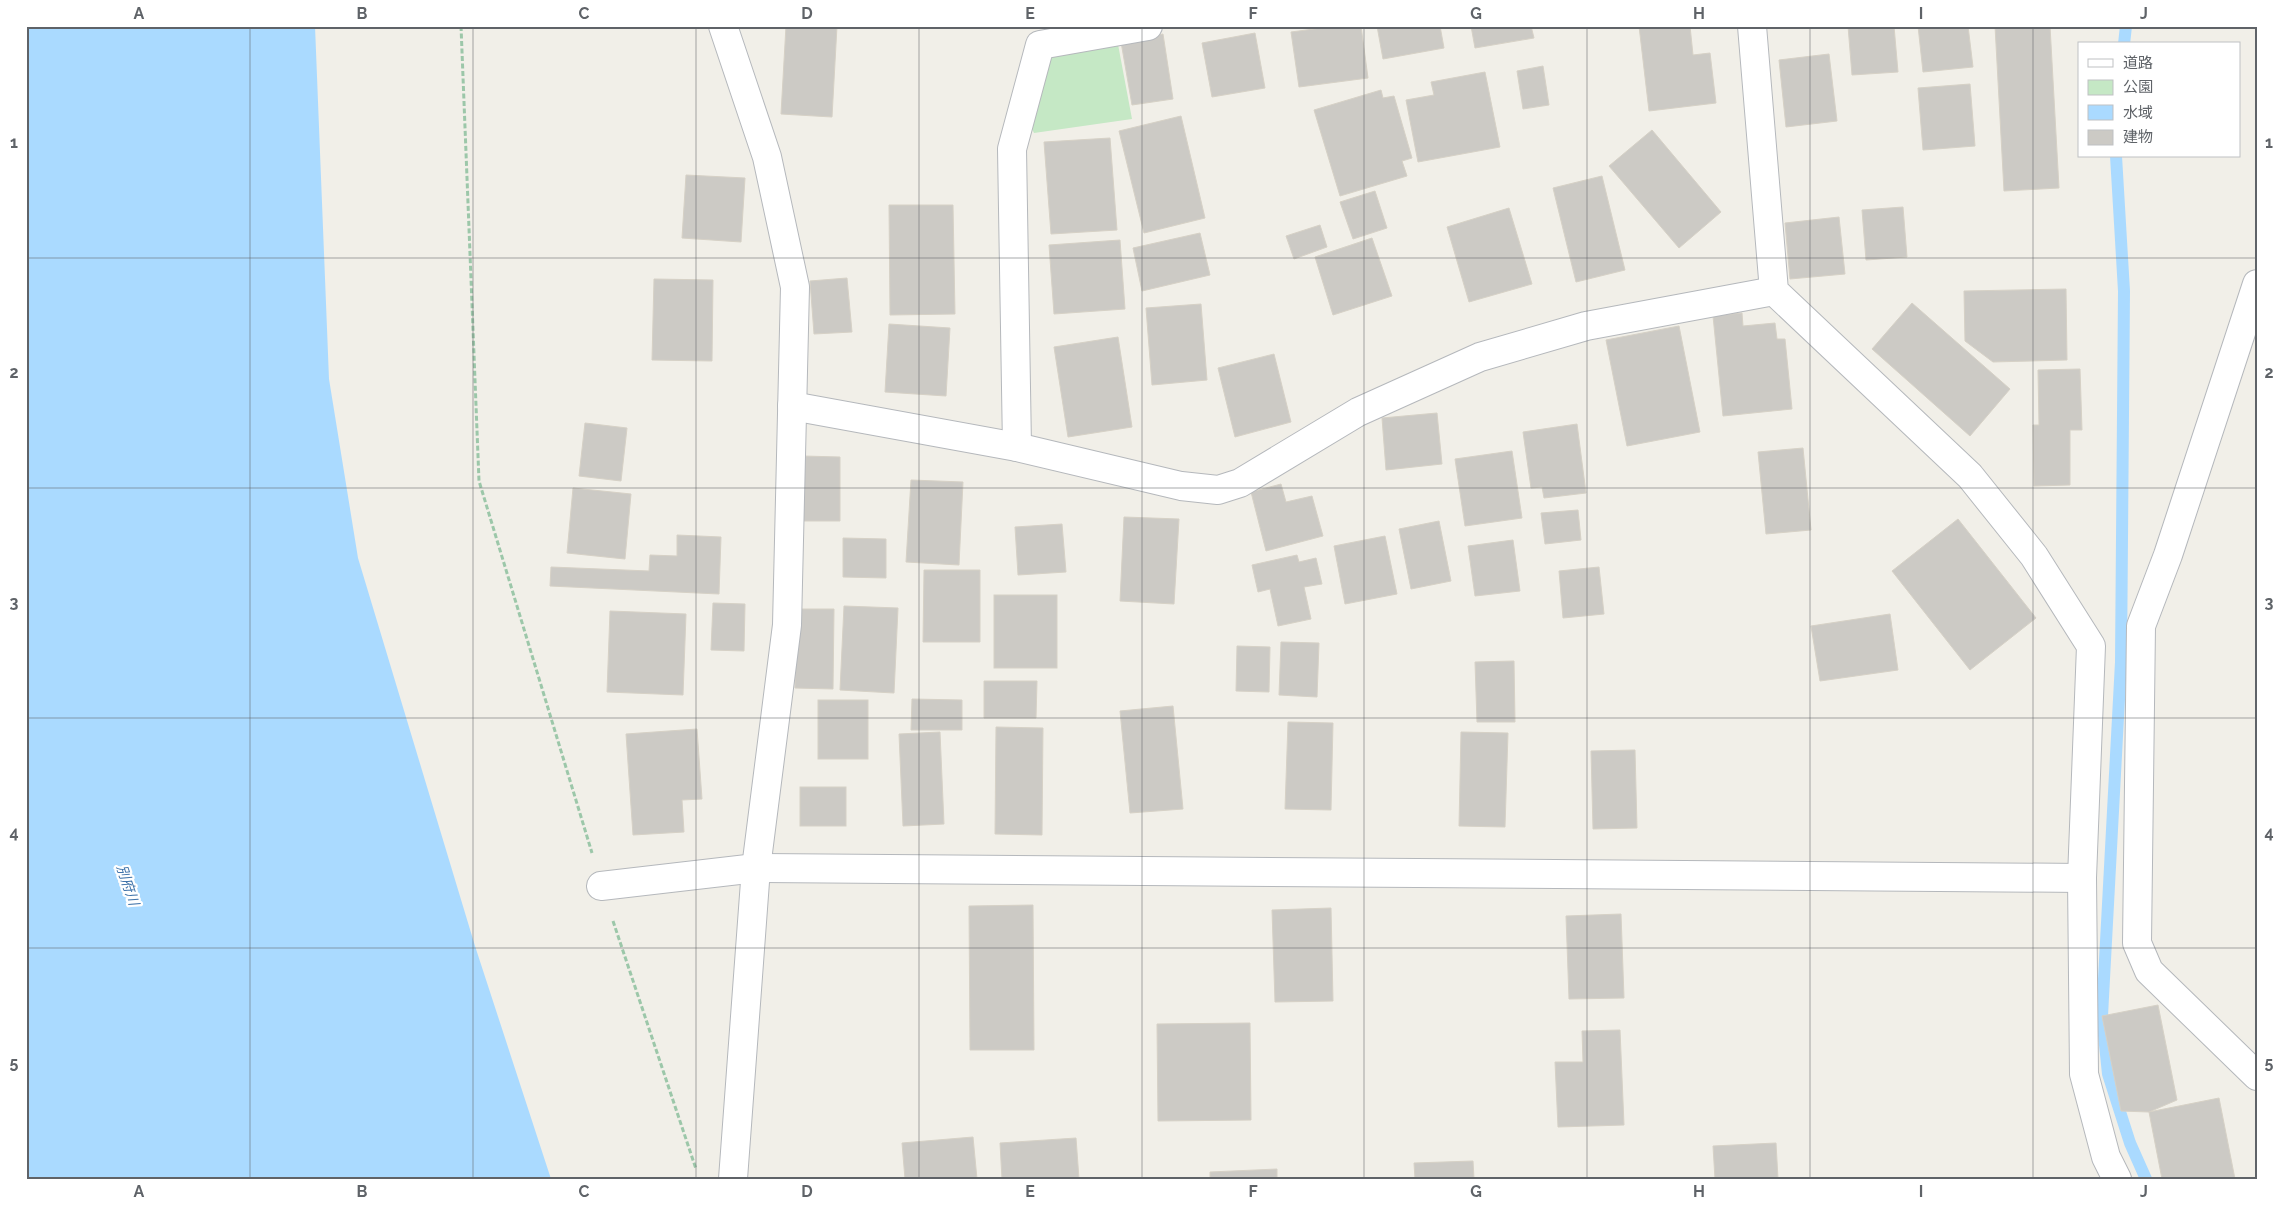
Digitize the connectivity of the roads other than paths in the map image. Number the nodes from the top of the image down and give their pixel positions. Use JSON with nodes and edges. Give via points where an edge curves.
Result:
{"nodes":[{"id":1,"x":722,"y":26,"type":"edge"},
{"id":2,"x":1148,"y":26,"type":"edge"},
{"id":3,"x":1752,"y":26,"type":"edge"},
{"id":4,"x":2257,"y":284,"type":"edge"},
{"id":5,"x":1774,"y":291,"type":"junction"},
{"id":6,"x":792,"y":406,"type":"junction"},
{"id":7,"x":1017,"y":447,"type":"junction"},
{"id":8,"x":756,"y":868,"type":"junction"},
{"id":9,"x":2082,"y":878,"type":"junction"},
{"id":10,"x":601,"y":886,"type":"road end"},
{"id":11,"x":2257,"y":1076,"type":"edge"},
{"id":12,"x":733,"y":1179,"type":"edge"},
{"id":13,"x":2117,"y":1179,"type":"edge"}],
"edges":[{"from":1,"to":6,"type":"street","via":[[767,157],[795,287]]},
{"from":2,"to":7,"type":"street","via":[[1040,44],[1012,149]]},
{"from":3,"to":5,"type":"street"},
{"from":4,"to":11,"type":"street","via":[[2168,555],[2140,626],[2137,943],[2149,971]]},
{"from":5,"to":7,"type":"street","via":[[1586,326],[1480,357],[1358,412],[1240,483],[1218,490],[1181,486]]},
{"from":5,"to":9,"type":"street","via":[[1970,476],[2034,556],[2091,646]]},
{"from":6,"to":7,"type":"street"},
{"from":6,"to":8,"type":"street","via":[[788,625]]},
{"from":8,"to":9,"type":"street"},
{"from":8,"to":10,"type":"street"},
{"from":8,"to":12,"type":"street"},
{"from":9,"to":13,"type":"street","via":[[2084,1074],[2106,1157]]}]}
